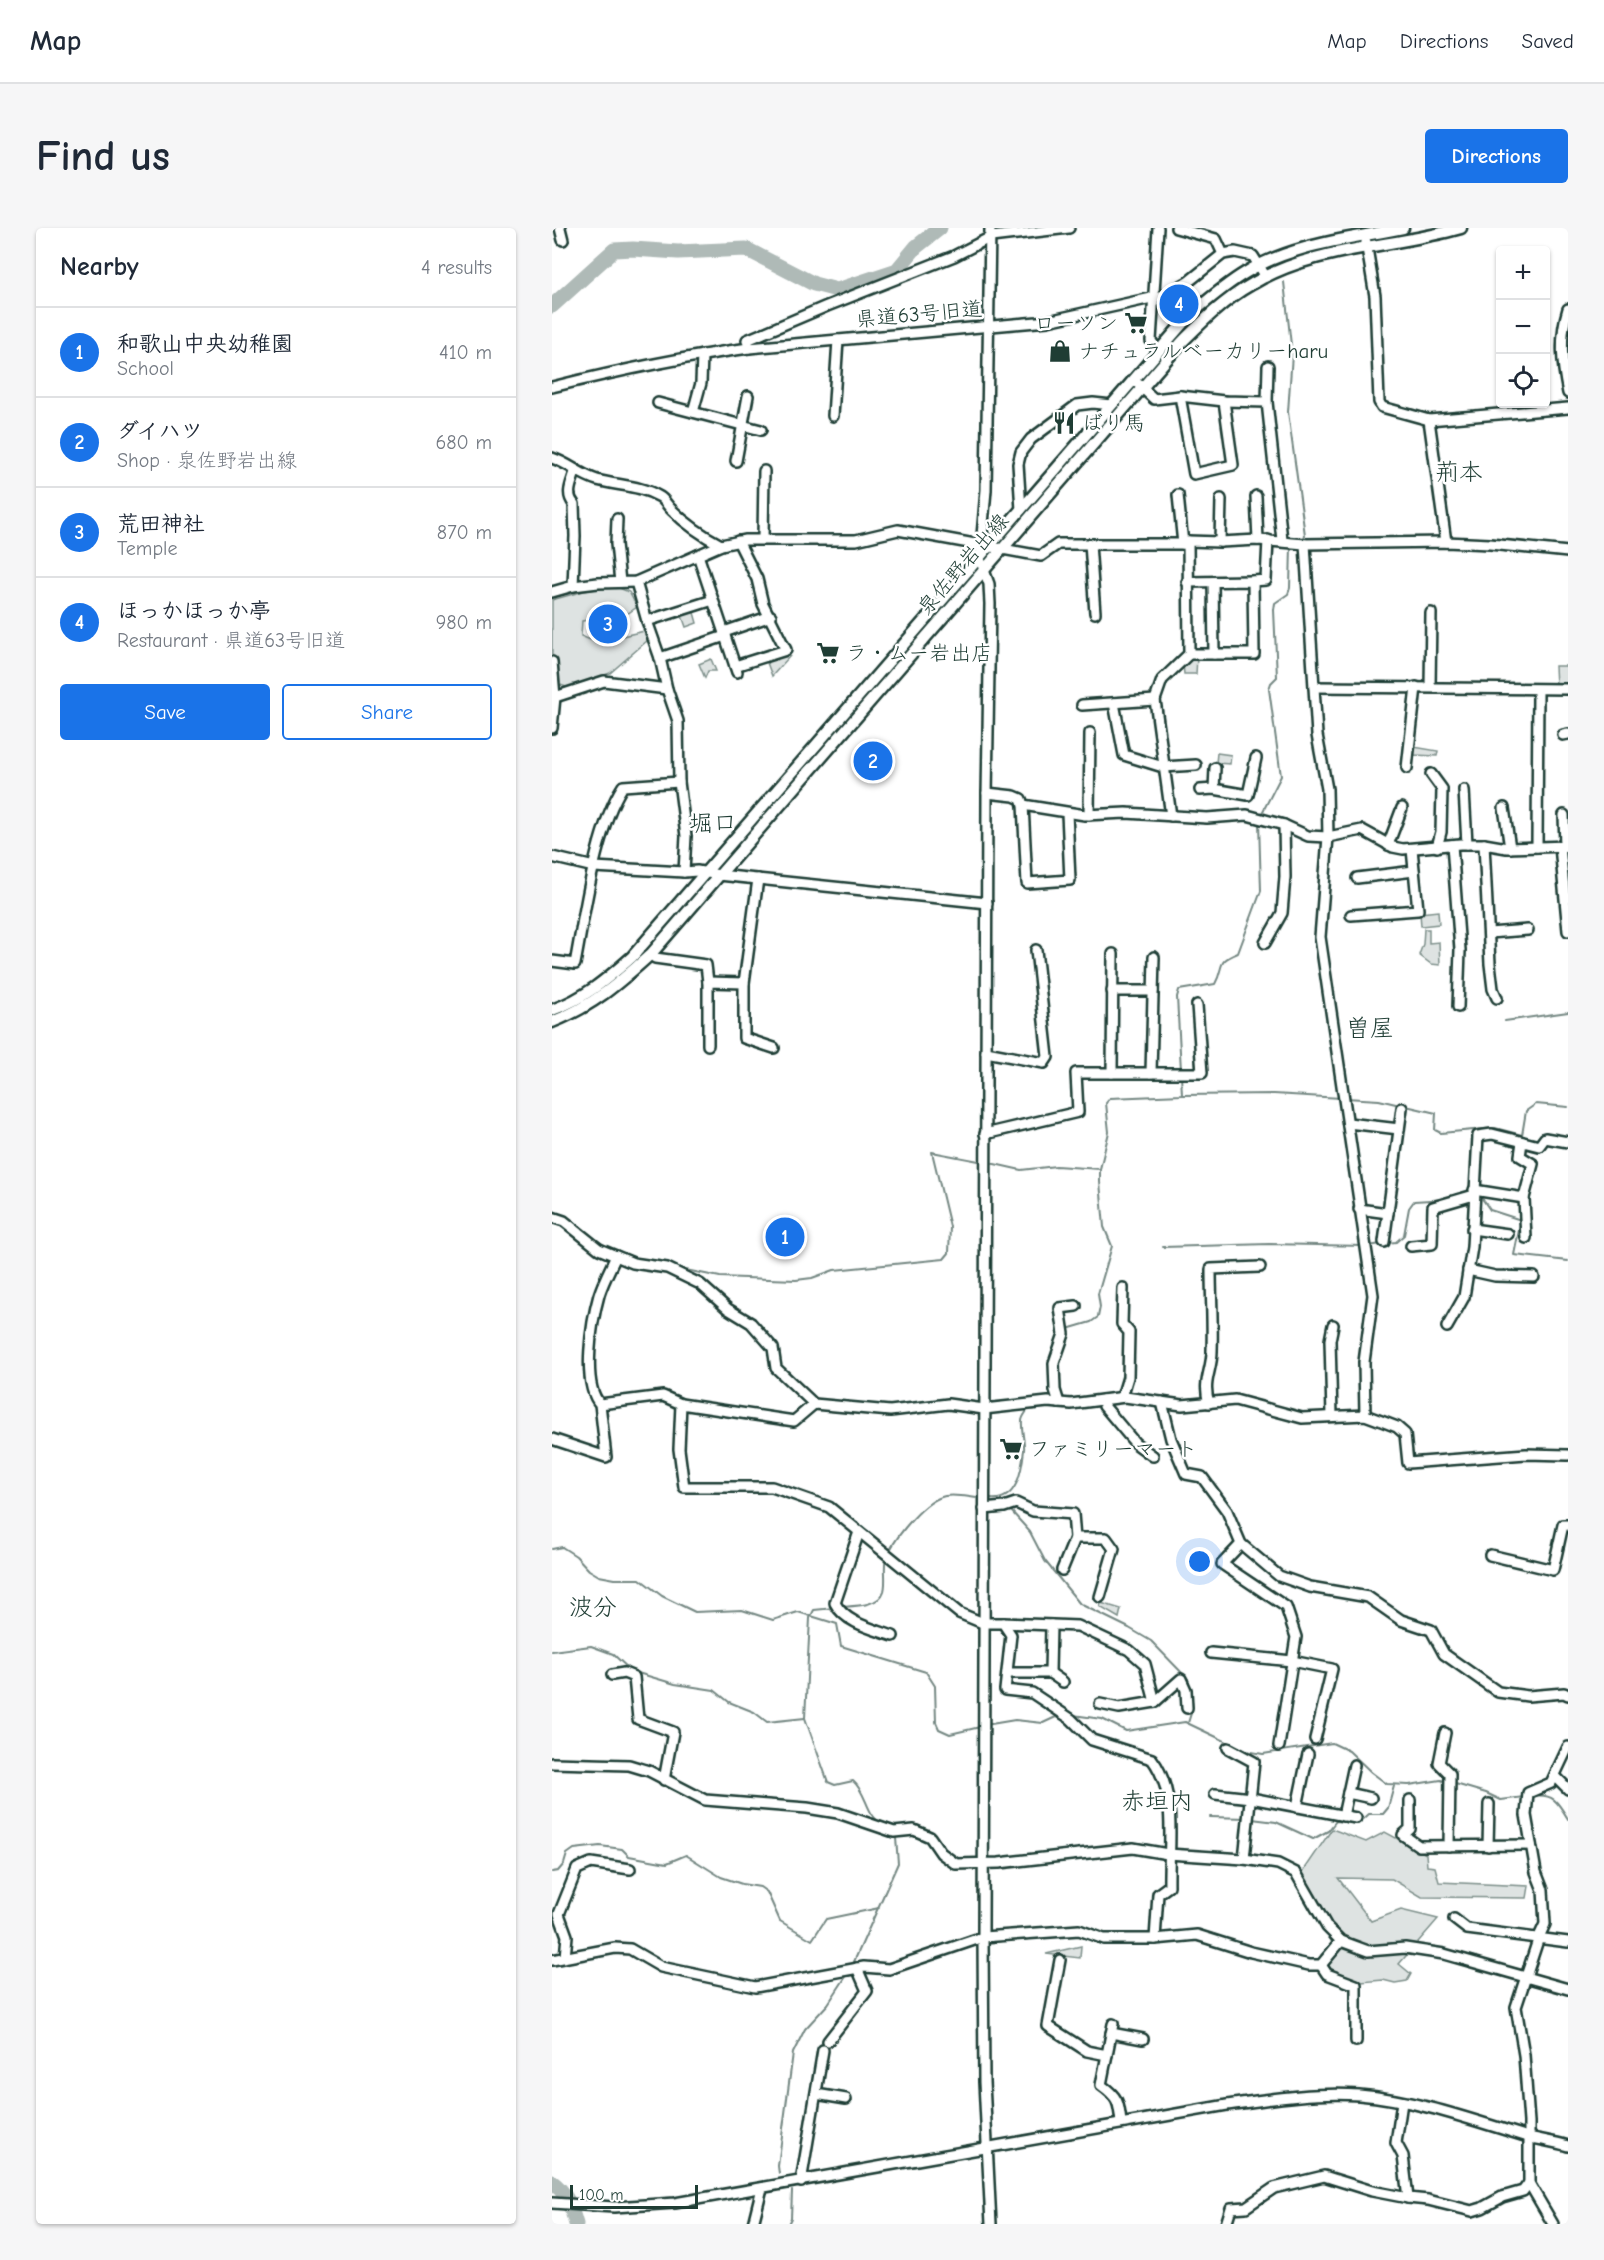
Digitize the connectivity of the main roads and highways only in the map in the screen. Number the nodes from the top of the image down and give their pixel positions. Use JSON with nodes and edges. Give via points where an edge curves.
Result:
{"nodes":[{"id":1,"x":1403,"y":228,"type":"edge"},
{"id":2,"x":1461,"y":228,"type":"edge"},
{"id":3,"x":552,"y":1010,"type":"edge"},
{"id":4,"x":552,"y":1022,"type":"edge"}],
"edges":[{"from":1,"to":3,"type":"main road","name":"泉佐野岩出線","via":[[1307,247],[1259,265],[1223,287],[1191,315],[986,545],[980,559],[632,957],[603,983]]},
{"from":2,"to":4,"type":"main road","name":"泉佐野岩出線","via":[[1283,268],[1225,301],[1181,343],[651,954],[607,993]]}]}
